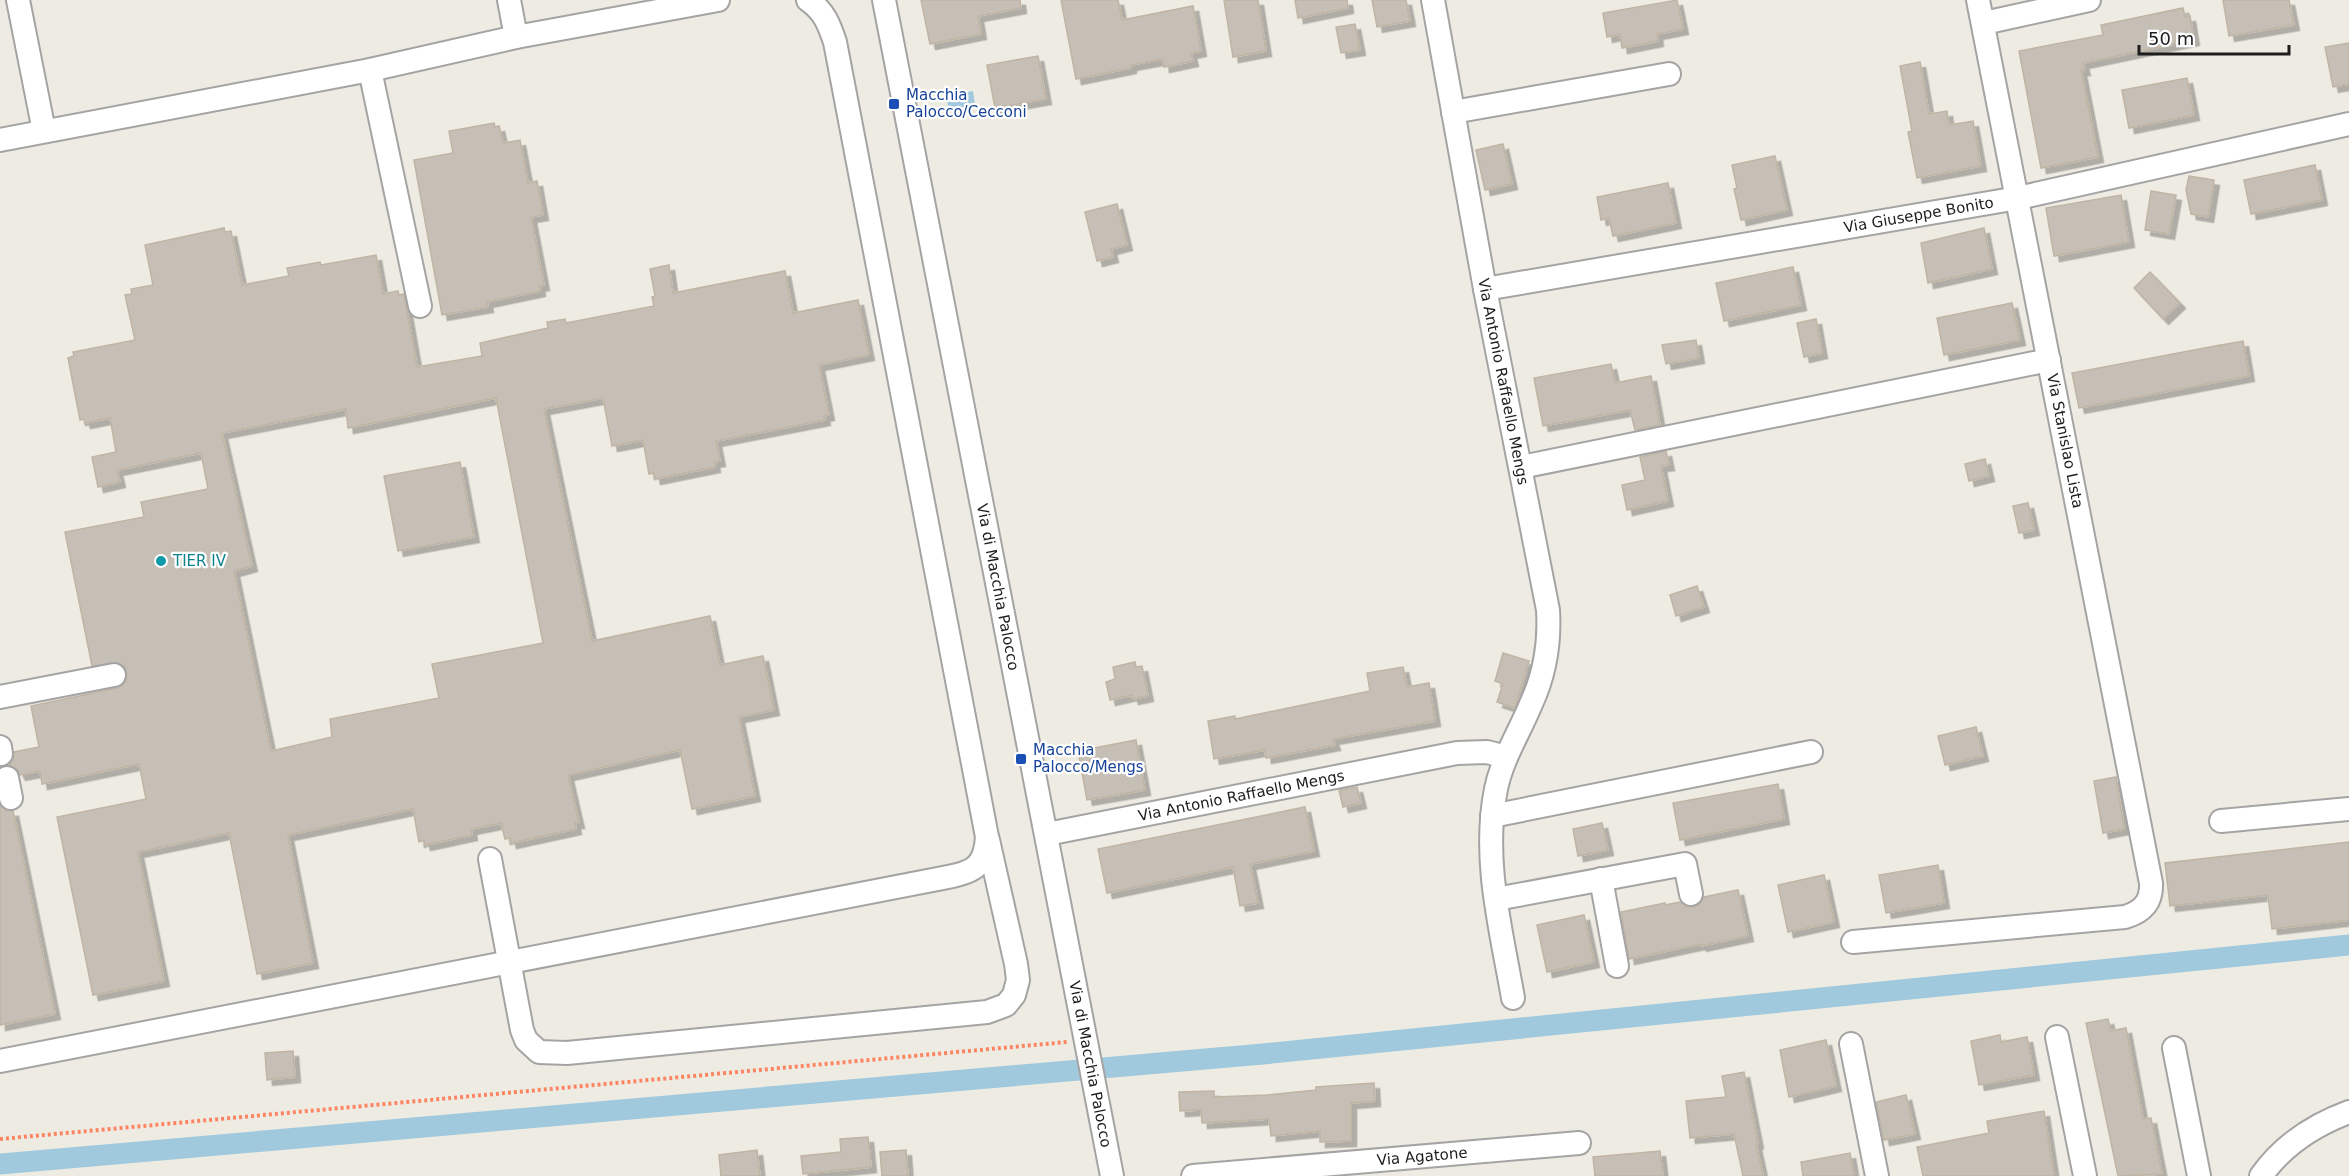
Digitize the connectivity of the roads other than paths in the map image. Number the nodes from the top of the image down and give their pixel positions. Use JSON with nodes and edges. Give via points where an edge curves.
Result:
{"nodes":[{"id":1,"x":18,"y":0,"type":"edge"},
{"id":2,"x":509,"y":0,"type":"edge"},
{"id":3,"x":718,"y":0,"type":"edge"},
{"id":4,"x":808,"y":0,"type":"edge"},
{"id":5,"x":884,"y":0,"type":"edge"},
{"id":6,"x":1432,"y":0,"type":"edge"},
{"id":7,"x":1978,"y":0,"type":"edge"},
{"id":8,"x":2089,"y":0,"type":"edge"},
{"id":9,"x":669,"y":4,"type":"edge"},
{"id":10,"x":630,"y":7,"type":"edge"},
{"id":11,"x":1984,"y":23,"type":"junction"},
{"id":12,"x":516,"y":37,"type":"junction"},
{"id":13,"x":370,"y":70,"type":"junction"},
{"id":14,"x":1669,"y":74,"type":"dead end"},
{"id":15,"x":1453,"y":112,"type":"junction"},
{"id":16,"x":2349,"y":124,"type":"edge"},
{"id":17,"x":44,"y":131,"type":"junction"},
{"id":18,"x":0,"y":140,"type":"edge"},
{"id":19,"x":2018,"y":198,"type":"junction"},
{"id":20,"x":1485,"y":289,"type":"junction"},
{"id":21,"x":420,"y":306,"type":"dead end"},
{"id":22,"x":2049,"y":360,"type":"junction"},
{"id":23,"x":1521,"y":467,"type":"junction"},
{"id":24,"x":114,"y":675,"type":"dead end"},
{"id":25,"x":0,"y":697,"type":"edge"},
{"id":26,"x":1811,"y":752,"type":"dead end"},
{"id":27,"x":1506,"y":757,"type":"junction"},
{"id":28,"x":2349,"y":809,"type":"edge"},
{"id":29,"x":1492,"y":816,"type":"junction"},
{"id":30,"x":2221,"y":821,"type":"dead end"},
{"id":31,"x":1047,"y":834,"type":"junction"},
{"id":32,"x":987,"y":837,"type":"junction"},
{"id":33,"x":490,"y":859,"type":"dead end"},
{"id":34,"x":1593,"y":881,"type":"junction"},
{"id":35,"x":1691,"y":894,"type":"dead end"},
{"id":36,"x":1496,"y":899,"type":"junction"},
{"id":37,"x":1853,"y":942,"type":"dead end"},
{"id":38,"x":509,"y":963,"type":"junction"},
{"id":39,"x":1609,"y":965,"type":"dead end"},
{"id":40,"x":1513,"y":999,"type":"dead end"},
{"id":41,"x":2057,"y":1038,"type":"dead end"},
{"id":42,"x":1851,"y":1044,"type":"dead end"},
{"id":43,"x":2174,"y":1048,"type":"dead end"},
{"id":44,"x":0,"y":1062,"type":"edge"},
{"id":45,"x":2349,"y":1112,"type":"edge"},
{"id":46,"x":1579,"y":1143,"type":"dead end"},
{"id":47,"x":1112,"y":1176,"type":"edge"},
{"id":48,"x":1193,"y":1176,"type":"edge"},
{"id":49,"x":1877,"y":1176,"type":"edge"},
{"id":50,"x":2085,"y":1176,"type":"edge"},
{"id":51,"x":2199,"y":1176,"type":"edge"},
{"id":52,"x":2261,"y":1176,"type":"edge"}],
"edges":[{"from":1,"to":17,"type":"street"},
{"from":2,"to":12,"type":"street"},
{"from":3,"to":9,"type":"street"},
{"from":4,"to":32,"type":"street","via":[[828,21],[835,42]]},
{"from":5,"to":31,"type":"street","name":"Via di Macchia Palocco"},
{"from":6,"to":15,"type":"street","name":"Via Antonio Raffaello Mengs"},
{"from":7,"to":11,"type":"street","name":"Via Stanislao Lista"},
{"from":8,"to":11,"type":"street"},
{"from":9,"to":10,"type":"street"},
{"from":10,"to":12,"type":"street"},
{"from":11,"to":19,"type":"street","name":"Via Stanislao Lista"},
{"from":12,"to":13,"type":"street"},
{"from":13,"to":17,"type":"street"},
{"from":13,"to":21,"type":"street"},
{"from":14,"to":15,"type":"street"},
{"from":15,"to":20,"type":"street","name":"Via Antonio Raffaello Mengs"},
{"from":16,"to":19,"type":"street","name":"Via Giuseppe Bonito"},
{"from":17,"to":18,"type":"street"},
{"from":19,"to":20,"type":"street","name":"Via Giuseppe Bonito"},
{"from":19,"to":22,"type":"street","name":"Via Stanislao Lista"},
{"from":20,"to":23,"type":"street","name":"Via Antonio Raffaello Mengs"},
{"from":22,"to":23,"type":"street"},
{"from":22,"to":37,"type":"street","name":"Via Stanislao Lista","via":[[2151,895],[2142,910],[2125,917]]},
{"from":23,"to":27,"type":"street","name":"Via Antonio Raffaello Mengs","via":[[1547,600],[1548,633],[1537,690]]},
{"from":24,"to":25,"type":"street"},
{"from":26,"to":29,"type":"street"},
{"from":27,"to":29,"type":"street","name":"Via Antonio Raffaello Mengs"},
{"from":27,"to":31,"type":"street","name":"Via Antonio Raffaello Mengs","via":[[1487,752],[1457,753]]},
{"from":28,"to":30,"type":"street"},
{"from":29,"to":36,"type":"street","name":"Via Antonio Raffaello Mengs"},
{"from":31,"to":47,"type":"street","name":"Via di Macchia Palocco"},
{"from":32,"to":38,"type":"street","via":[[980,864],[964,874]]},
{"from":32,"to":38,"type":"street","via":[[1018,972],[1014,995],[995,1011],[546,1053],[532,1047],[522,1030]]},
{"from":33,"to":38,"type":"street"},
{"from":34,"to":35,"type":"street","via":[[1685,864]]},
{"from":34,"to":36,"type":"street"},
{"from":34,"to":39,"type":"street"},
{"from":36,"to":40,"type":"street","name":"Via Antonio Raffaello Mengs"},
{"from":38,"to":44,"type":"street"},
{"from":41,"to":50,"type":"street"},
{"from":42,"to":49,"type":"street"},
{"from":43,"to":51,"type":"street"},
{"from":45,"to":52,"type":"street","via":[[2303,1134]]},
{"from":46,"to":48,"type":"street","name":"Via Agatone"}]}
